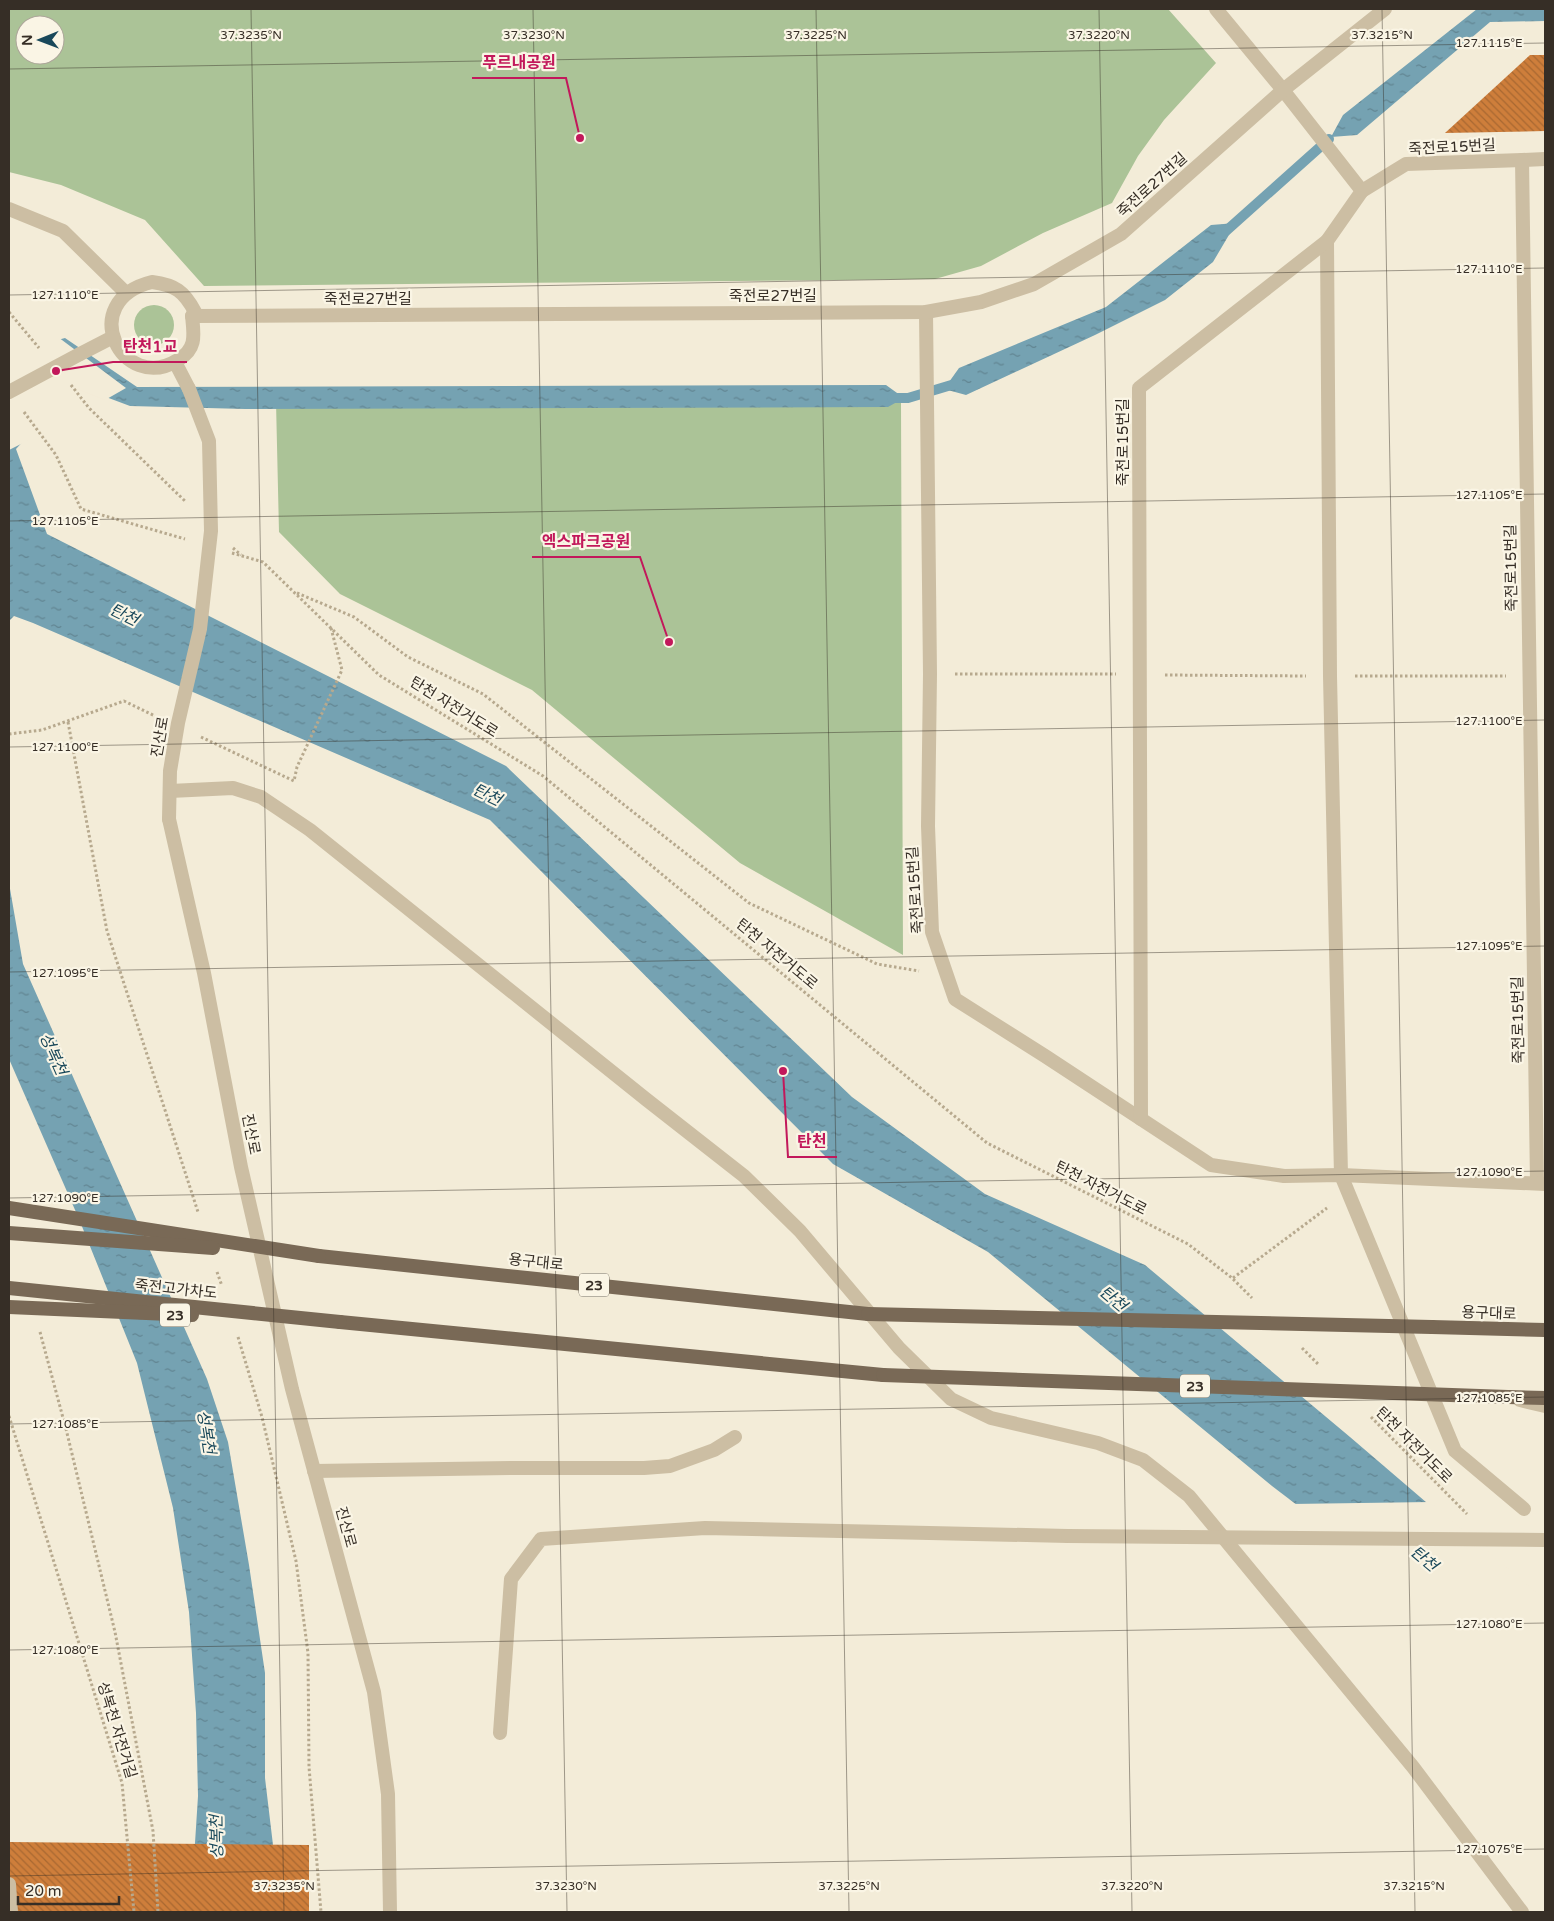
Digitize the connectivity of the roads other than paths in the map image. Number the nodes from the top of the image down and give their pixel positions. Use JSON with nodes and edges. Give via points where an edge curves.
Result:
{"nodes":[{"id":1,"x":1216,"y":9,"type":"edge"},
{"id":2,"x":1385,"y":9,"type":"edge"},
{"id":3,"x":1283,"y":90,"type":"junction"},
{"id":4,"x":1545,"y":159,"type":"edge"},
{"id":5,"x":1522,"y":160,"type":"junction"},
{"id":6,"x":1358,"y":186,"type":"junction"},
{"id":7,"x":9,"y":210,"type":"edge"},
{"id":8,"x":1327,"y":241,"type":"junction"},
{"id":9,"x":126,"y":293,"type":"junction"},
{"id":10,"x":926,"y":312,"type":"junction"},
{"id":11,"x":192,"y":316,"type":"junction"},
{"id":12,"x":113,"y":337,"type":"junction"},
{"id":13,"x":175,"y":362,"type":"junction"},
{"id":14,"x":9,"y":392,"type":"edge"},
{"id":15,"x":170,"y":791,"type":"junction"},
{"id":16,"x":1141,"y":1119,"type":"junction"},
{"id":17,"x":1341,"y":1174,"type":"junction"},
{"id":18,"x":1541,"y":1183,"type":"edge"},
{"id":19,"x":9,"y":1208,"type":"edge"},
{"id":20,"x":9,"y":1233,"type":"edge"},
{"id":21,"x":319,"y":1256,"type":"junction"},
{"id":22,"x":9,"y":1288,"type":"edge"},
{"id":23,"x":9,"y":1307,"type":"edge"},
{"id":24,"x":340,"y":1322,"type":"junction"},
{"id":25,"x":1545,"y":1330,"type":"edge"},
{"id":26,"x":1508,"y":1397,"type":"junction"},
{"id":27,"x":1545,"y":1398,"type":"edge"},
{"id":28,"x":1545,"y":1406,"type":"edge"},
{"id":29,"x":735,"y":1437,"type":"dead end"},
{"id":30,"x":314,"y":1471,"type":"junction"},
{"id":31,"x":1524,"y":1509,"type":"dead end"},
{"id":32,"x":1545,"y":1540,"type":"edge"},
{"id":33,"x":500,"y":1733,"type":"dead end"},
{"id":34,"x":9,"y":1884,"type":"edge"},
{"id":35,"x":11,"y":1912,"type":"edge"},
{"id":36,"x":390,"y":1912,"type":"edge"},
{"id":37,"x":1522,"y":1912,"type":"edge"}],
"edges":[{"from":1,"to":3,"type":"street"},
{"from":2,"to":3,"type":"street","name":"죽전로27번길"},
{"from":3,"to":6,"type":"street"},
{"from":3,"to":10,"type":"street","name":"죽전로27번길","via":[[1121,234],[1034,284],[981,302]]},
{"from":4,"to":5,"type":"street","name":"죽전로15번길"},
{"from":5,"to":6,"type":"street","name":"죽전로15번길","via":[[1406,164]]},
{"from":5,"to":18,"type":"street","name":"죽전로15번길","via":[[1528,676]]},
{"from":6,"to":8,"type":"street","name":"죽전로15번길"},
{"from":7,"to":9,"type":"street","via":[[63,231]]},
{"from":8,"to":16,"type":"street","name":"죽전로15번길","via":[[1139,388]]},
{"from":8,"to":17,"type":"street","via":[[1330,676]]},
{"from":9,"to":11,"type":"street","via":[[138,285],[166,283],[188,299],[195,312]]},
{"from":9,"to":12,"type":"street","via":[[113,313]]},
{"from":10,"to":11,"type":"street","name":"죽전로27번길"},
{"from":10,"to":16,"type":"street","name":"죽전로15번길","via":[[930,674],[928,826],[932,932],[955,999]]},
{"from":11,"to":13,"type":"street","via":[[195,338],[190,349]]},
{"from":12,"to":13,"type":"street","via":[[127,359],[140,366],[155,368]]},
{"from":12,"to":14,"type":"street","bridge":true},
{"from":13,"to":15,"type":"street","name":"진산로","bridge":true,"via":[[189,389],[208,441],[211,531],[200,629],[178,724]]},
{"from":15,"to":30,"type":"street","name":"진산로","bridge":true,"via":[[169,819],[204,973],[241,1167]]},
{"from":15,"to":37,"type":"street","via":[[233,788],[261,797],[310,830],[744,1176],[800,1231],[899,1348],[951,1399],[991,1418],[1098,1443],[1143,1460],[1189,1496],[1413,1767]]},
{"from":16,"to":17,"type":"street","name":"죽전로15번길","via":[[1211,1165],[1284,1176]]},
{"from":17,"to":18,"type":"street","name":"죽전로15번길"},
{"from":17,"to":31,"type":"street","via":[[1455,1451]]},
{"from":19,"to":21,"type":"main road","number":"23","bridge":true},
{"from":20,"to":21,"type":"main road","bridge":true},
{"from":21,"to":25,"type":"main road","name":"용구대로","number":"23","bridge":true,"via":[[868,1314]]},
{"from":22,"to":24,"type":"main road","name":"죽전고가차도","bridge":true},
{"from":23,"to":24,"type":"main road","number":"23","bridge":true},
{"from":24,"to":26,"type":"main road","number":"23","bridge":true,"via":[[883,1375]]},
{"from":26,"to":27,"type":"main road","number":"23"},
{"from":26,"to":28,"type":"street"},
{"from":29,"to":30,"type":"street","via":[[714,1450],[670,1466]]},
{"from":30,"to":36,"type":"street","name":"진산로","via":[[374,1692],[388,1794]]},
{"from":32,"to":33,"type":"street","bridge":true,"via":[[1068,1536],[705,1528],[542,1539],[511,1579]]},
{"from":34,"to":35,"type":"street"}]}
